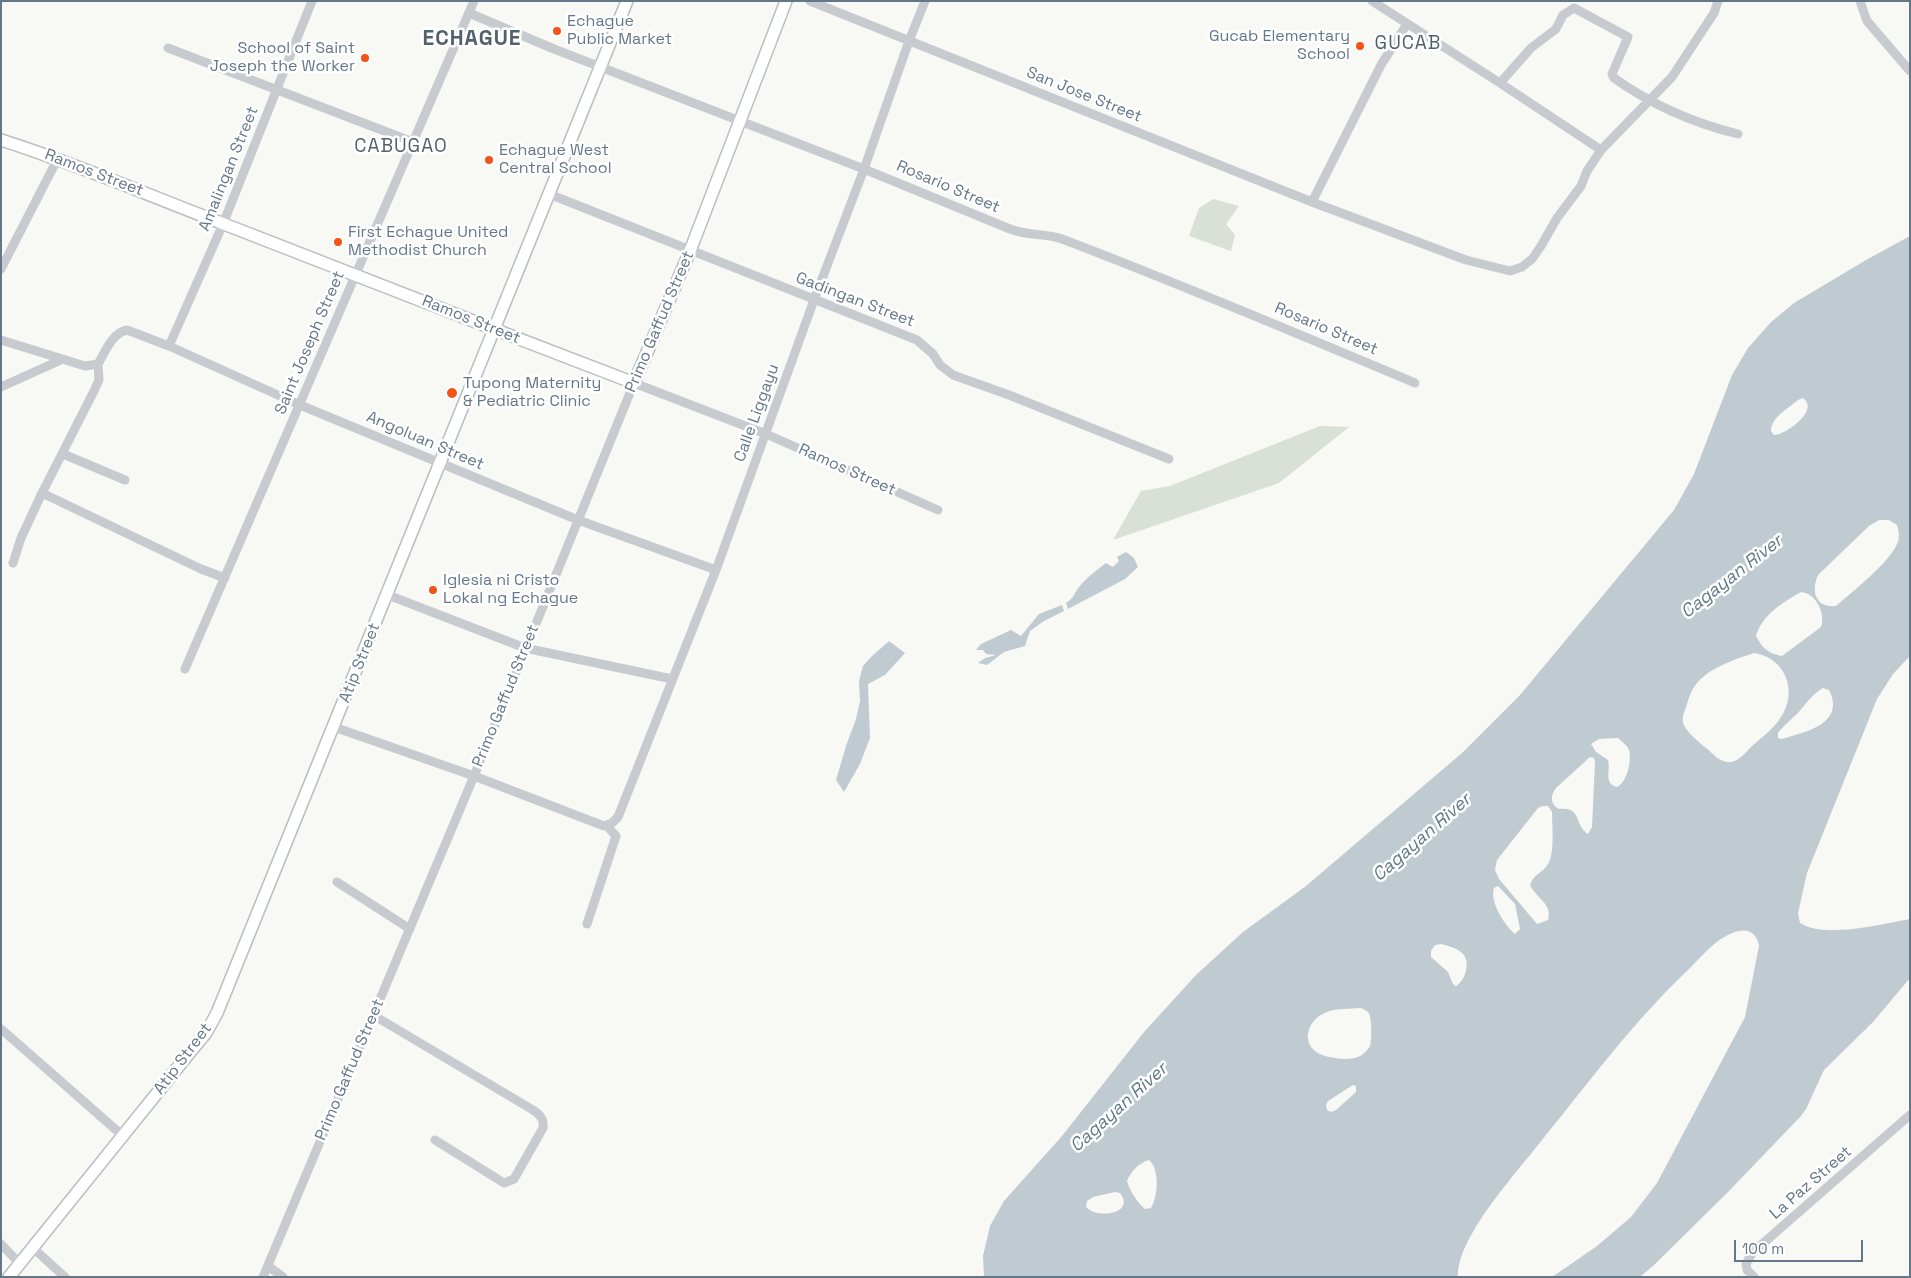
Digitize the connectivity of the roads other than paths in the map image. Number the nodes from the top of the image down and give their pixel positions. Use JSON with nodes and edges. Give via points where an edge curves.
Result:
{"nodes":[{"id":1,"x":312,"y":1,"type":"edge"},
{"id":2,"x":474,"y":1,"type":"edge"},
{"id":3,"x":626,"y":1,"type":"edge"},
{"id":4,"x":786,"y":1,"type":"edge"},
{"id":5,"x":810,"y":1,"type":"edge"},
{"id":6,"x":925,"y":1,"type":"edge"},
{"id":7,"x":1372,"y":1,"type":"edge"},
{"id":8,"x":1860,"y":1,"type":"edge"},
{"id":9,"x":1716,"y":2,"type":"edge"},
{"id":10,"x":469,"y":13,"type":"junction"},
{"id":11,"x":1407,"y":24,"type":"junction"},
{"id":12,"x":909,"y":41,"type":"junction"},
{"id":13,"x":168,"y":48,"type":"dead end"},
{"id":14,"x":600,"y":66,"type":"junction"},
{"id":15,"x":1910,"y":71,"type":"edge"},
{"id":16,"x":1500,"y":83,"type":"junction"},
{"id":17,"x":276,"y":90,"type":"junction"},
{"id":18,"x":1649,"y":101,"type":"junction"},
{"id":19,"x":741,"y":122,"type":"junction"},
{"id":20,"x":1738,"y":134,"type":"dead end"},
{"id":21,"x":1,"y":140,"type":"edge"},
{"id":22,"x":413,"y":142,"type":"junction"},
{"id":23,"x":1601,"y":150,"type":"junction"},
{"id":24,"x":58,"y":158,"type":"junction"},
{"id":25,"x":864,"y":169,"type":"junction"},
{"id":26,"x":549,"y":194,"type":"junction"},
{"id":27,"x":1312,"y":202,"type":"junction"},
{"id":28,"x":223,"y":224,"type":"junction"},
{"id":29,"x":690,"y":251,"type":"junction"},
{"id":30,"x":1,"y":269,"type":"edge"},
{"id":31,"x":356,"y":274,"type":"junction"},
{"id":32,"x":814,"y":300,"type":"junction"},
{"id":33,"x":494,"y":330,"type":"junction"},
{"id":34,"x":1,"y":340,"type":"edge"},
{"id":35,"x":169,"y":346,"type":"junction"},
{"id":36,"x":63,"y":359,"type":"junction"},
{"id":37,"x":98,"y":364,"type":"junction"},
{"id":38,"x":634,"y":383,"type":"junction"},
{"id":39,"x":1415,"y":383,"type":"dead end"},
{"id":40,"x":1,"y":387,"type":"edge"},
{"id":41,"x":300,"y":405,"type":"junction"},
{"id":42,"x":766,"y":434,"type":"junction"},
{"id":43,"x":63,"y":454,"type":"junction"},
{"id":44,"x":1168,"y":459,"type":"dead end"},
{"id":45,"x":440,"y":464,"type":"junction"},
{"id":46,"x":125,"y":480,"type":"dead end"},
{"id":47,"x":42,"y":493,"type":"junction"},
{"id":48,"x":938,"y":510,"type":"dead end"},
{"id":49,"x":578,"y":520,"type":"junction"},
{"id":50,"x":13,"y":563,"type":"dead end"},
{"id":51,"x":716,"y":570,"type":"junction"},
{"id":52,"x":225,"y":578,"type":"junction"},
{"id":53,"x":388,"y":594,"type":"junction"},
{"id":54,"x":525,"y":648,"type":"junction"},
{"id":55,"x":185,"y":669,"type":"dead end"},
{"id":56,"x":672,"y":679,"type":"junction"},
{"id":57,"x":334,"y":726,"type":"junction"},
{"id":58,"x":474,"y":776,"type":"junction"},
{"id":59,"x":606,"y":826,"type":"junction"},
{"id":60,"x":337,"y":882,"type":"dead end"},
{"id":61,"x":587,"y":924,"type":"dead end"},
{"id":62,"x":410,"y":929,"type":"junction"},
{"id":63,"x":373,"y":1015,"type":"junction"},
{"id":64,"x":1,"y":1029,"type":"edge"},
{"id":65,"x":1910,"y":1116,"type":"edge"},
{"id":66,"x":123,"y":1136,"type":"junction"},
{"id":67,"x":435,"y":1140,"type":"dead end"},
{"id":68,"x":1,"y":1244,"type":"edge"},
{"id":69,"x":33,"y":1248,"type":"junction"},
{"id":70,"x":20,"y":1264,"type":"junction"},
{"id":71,"x":268,"y":1266,"type":"junction"},
{"id":72,"x":10,"y":1277,"type":"edge"},
{"id":73,"x":65,"y":1277,"type":"edge"},
{"id":74,"x":263,"y":1277,"type":"edge"},
{"id":75,"x":283,"y":1277,"type":"edge"},
{"id":76,"x":1754,"y":1277,"type":"edge"}],
"edges":[{"from":1,"to":17,"type":"street","name":"Amalingan Street"},
{"from":2,"to":10,"type":"street","name":"Saint Joseph Street"},
{"from":3,"to":14,"type":"main road","name":"Atip Street"},
{"from":4,"to":19,"type":"main road","name":"Primo Gaffud Street"},
{"from":5,"to":12,"type":"street","name":"San Jose Street"},
{"from":6,"to":12,"type":"street","name":"Calle Liggayu"},
{"from":7,"to":11,"type":"street"},
{"from":8,"to":15,"type":"street","via":[[1867,21]]},
{"from":9,"to":18,"type":"street","name":"San Jose Street","via":[[1714,13],[1672,77]]},
{"from":10,"to":14,"type":"street","name":"Rosario Street"},
{"from":10,"to":22,"type":"street","name":"Saint Joseph Street"},
{"from":11,"to":16,"type":"street"},
{"from":11,"to":27,"type":"street","via":[[1381,65]]},
{"from":12,"to":25,"type":"street","name":"Calle Liggayu"},
{"from":12,"to":27,"type":"street","name":"San Jose Street"},
{"from":13,"to":17,"type":"street"},
{"from":14,"to":19,"type":"street","name":"Rosario Street"},
{"from":14,"to":26,"type":"main road","name":"Atip Street"},
{"from":16,"to":18,"type":"street","via":[[1531,48],[1556,29],[1563,15],[1574,8],[1627,35],[1613,76]]},
{"from":16,"to":23,"type":"street"},
{"from":17,"to":22,"type":"street"},
{"from":17,"to":28,"type":"street","name":"Amalingan Street"},
{"from":18,"to":20,"type":"street","via":[[1711,127]]},
{"from":18,"to":23,"type":"street","name":"San Jose Street"},
{"from":19,"to":25,"type":"street","name":"Rosario Street"},
{"from":19,"to":29,"type":"main road","name":"Primo Gaffud Street"},
{"from":21,"to":24,"type":"main road","name":"Ramos Street"},
{"from":22,"to":31,"type":"street","name":"Saint Joseph Street"},
{"from":23,"to":27,"type":"street","name":"San Jose Street","via":[[1532,259],[1510,271],[1466,260]]},
{"from":24,"to":28,"type":"main road","name":"Ramos Street"},
{"from":24,"to":30,"type":"street"},
{"from":25,"to":32,"type":"street","name":"Calle Liggayu"},
{"from":25,"to":39,"type":"street","name":"Rosario Street","via":[[1020,233],[1053,236],[1255,315]]},
{"from":26,"to":29,"type":"street","name":"Gadingan Street"},
{"from":26,"to":33,"type":"main road","name":"Atip Street"},
{"from":28,"to":31,"type":"main road","name":"Ramos Street"},
{"from":28,"to":35,"type":"street","name":"Amalingan Street"},
{"from":29,"to":32,"type":"street","name":"Gadingan Street"},
{"from":29,"to":38,"type":"main road","name":"Primo Gaffud Street"},
{"from":31,"to":33,"type":"main road","name":"Ramos Street"},
{"from":31,"to":41,"type":"street","name":"Saint Joseph Street"},
{"from":32,"to":42,"type":"street","name":"Calle Liggayu"},
{"from":32,"to":44,"type":"street","name":"Gadingan Street","via":[[917,340],[953,375]]},
{"from":33,"to":38,"type":"main road","name":"Ramos Street"},
{"from":33,"to":45,"type":"main road","name":"Atip Street"},
{"from":34,"to":36,"type":"street"},
{"from":35,"to":37,"type":"street","name":"Angoluan Street","via":[[127,330],[112,339]]},
{"from":35,"to":41,"type":"street","name":"Angoluan Street"},
{"from":36,"to":37,"type":"street","via":[[85,366]]},
{"from":36,"to":40,"type":"street"},
{"from":37,"to":43,"type":"street","via":[[99,380]]},
{"from":38,"to":42,"type":"street","name":"Ramos Street"},
{"from":38,"to":49,"type":"street","name":"Primo Gaffud Street"},
{"from":41,"to":45,"type":"street","name":"Angoluan Street"},
{"from":41,"to":52,"type":"street","name":"Saint Joseph Street"},
{"from":42,"to":48,"type":"street","name":"Ramos Street"},
{"from":42,"to":51,"type":"street","name":"Calle Liggayu"},
{"from":43,"to":46,"type":"street"},
{"from":43,"to":47,"type":"street"},
{"from":45,"to":49,"type":"street","name":"Angoluan Street"},
{"from":45,"to":53,"type":"main road","name":"Atip Street"},
{"from":47,"to":50,"type":"street"},
{"from":47,"to":52,"type":"street"},
{"from":49,"to":51,"type":"street","name":"Angoluan Street"},
{"from":49,"to":54,"type":"street","name":"Primo Gaffud Street"},
{"from":51,"to":56,"type":"street","name":"Calle Liggayu"},
{"from":52,"to":55,"type":"street","name":"Saint Joseph Street"},
{"from":53,"to":54,"type":"street"},
{"from":53,"to":57,"type":"main road","name":"Atip Street"},
{"from":54,"to":56,"type":"street"},
{"from":54,"to":58,"type":"street","name":"Primo Gaffud Street"},
{"from":56,"to":59,"type":"street","name":"Calle Liggayu","via":[[618,817]]},
{"from":57,"to":58,"type":"street"},
{"from":57,"to":66,"type":"main road","name":"Atip Street","via":[[217,1013],[196,1045]]},
{"from":58,"to":59,"type":"street"},
{"from":58,"to":62,"type":"street","name":"Primo Gaffud Street"},
{"from":59,"to":61,"type":"street","via":[[616,836]]},
{"from":60,"to":62,"type":"street"},
{"from":62,"to":63,"type":"street","name":"Primo Gaffud Street"},
{"from":63,"to":67,"type":"street","via":[[533,1110],[544,1121],[514,1179],[504,1183]]},
{"from":63,"to":71,"type":"street","name":"Primo Gaffud Street"},
{"from":64,"to":66,"type":"street"},
{"from":65,"to":76,"type":"street","name":"La Paz Street","via":[[1752,1253],[1746,1264]]},
{"from":66,"to":69,"type":"main road","name":"Atip Street"},
{"from":68,"to":70,"type":"street"},
{"from":69,"to":70,"type":"main road","name":"Atip Street"},
{"from":69,"to":73,"type":"street"},
{"from":70,"to":72,"type":"main road","name":"Atip Street"},
{"from":71,"to":74,"type":"street","name":"Primo Gaffud Street"},
{"from":71,"to":75,"type":"street"}]}
